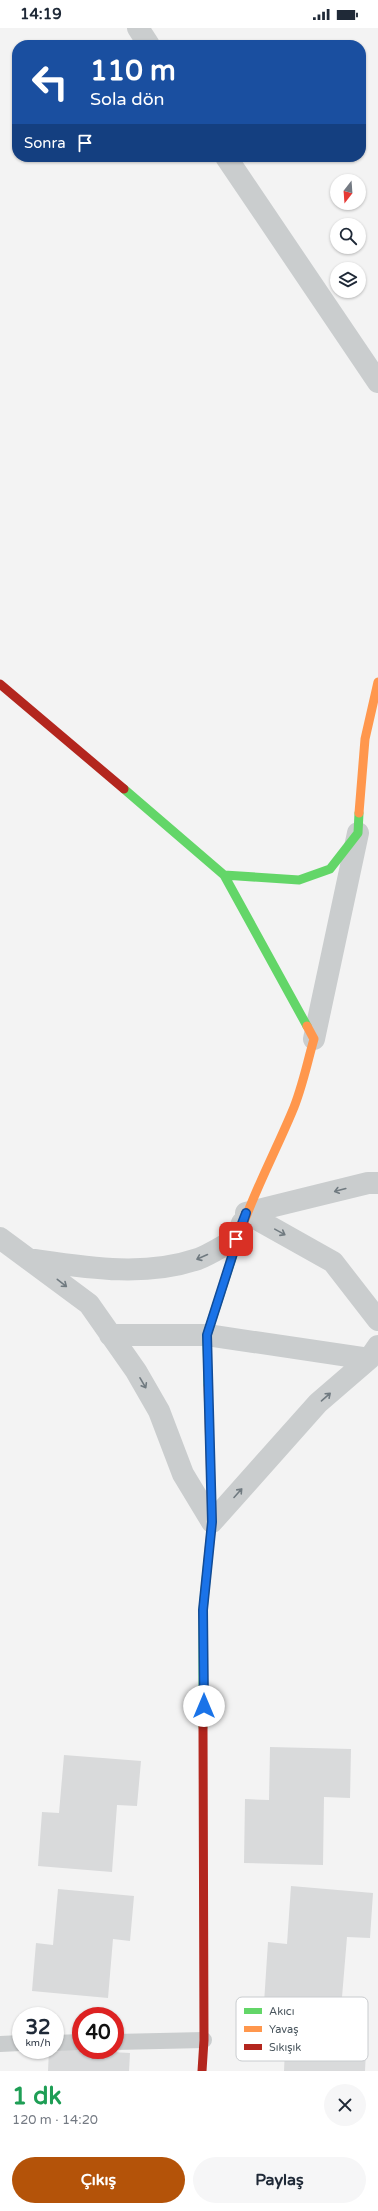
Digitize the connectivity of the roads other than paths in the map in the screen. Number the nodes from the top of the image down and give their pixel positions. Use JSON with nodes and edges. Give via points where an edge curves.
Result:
{"nodes":[{"id":1,"x":138,"y":28,"type":"edge"},
{"id":2,"x":146,"y":40,"type":"edge"},
{"id":3,"x":229,"y":162,"type":"edge"},
{"id":4,"x":378,"y":382,"type":"edge"},
{"id":5,"x":378,"y":682,"type":"edge"},
{"id":6,"x":0,"y":684,"type":"edge"},
{"id":7,"x":358,"y":833,"type":"junction"},
{"id":8,"x":224,"y":875,"type":"junction"},
{"id":9,"x":314,"y":1039,"type":"junction"},
{"id":10,"x":378,"y":1183,"type":"edge"},
{"id":11,"x":246,"y":1213,"type":"junction"},
{"id":12,"x":0,"y":1238,"type":"edge"},
{"id":13,"x":31,"y":1259,"type":"junction"},
{"id":14,"x":378,"y":1320,"type":"edge"},
{"id":15,"x":110,"y":1335,"type":"junction"},
{"id":16,"x":207,"y":1335,"type":"junction"},
{"id":17,"x":373,"y":1353,"type":"edge"},
{"id":18,"x":212,"y":1522,"type":"junction"},
{"id":19,"x":204,"y":2040,"type":"junction"},
{"id":20,"x":124,"y":2042,"type":"edge"},
{"id":21,"x":12,"y":2043,"type":"edge"},
{"id":22,"x":0,"y":2044,"type":"edge"},
{"id":23,"x":202,"y":2071,"type":"edge"}],
"edges":[{"from":1,"to":2,"type":"street"},
{"from":3,"to":4,"type":"street"},
{"from":5,"to":7,"type":"street","via":[[365,739]]},
{"from":6,"to":8,"type":"street"},
{"from":7,"to":8,"type":"street","via":[[330,869],[299,880]]},
{"from":7,"to":9,"type":"street"},
{"from":8,"to":9,"type":"street"},
{"from":9,"to":11,"type":"street","via":[[293,1110]]},
{"from":10,"to":11,"type":"street","one_way":true,"via":[[368,1182]]},
{"from":11,"to":13,"type":"street","one_way":true,"via":[[236,1239],[200,1258],[159,1269],[91,1269]]},
{"from":11,"to":14,"type":"street","one_way":true,"via":[[333,1262]]},
{"from":11,"to":16,"type":"street"},
{"from":12,"to":13,"type":"street"},
{"from":13,"to":15,"type":"street","one_way":true,"via":[[89,1304]]},
{"from":15,"to":16,"type":"street"},
{"from":15,"to":18,"type":"street","one_way":true,"via":[[136,1371],[159,1411],[182,1474]]},
{"from":16,"to":17,"type":"street"},
{"from":16,"to":18,"type":"street"},
{"from":18,"to":17,"type":"street","one_way":true,"via":[[318,1403]]},
{"from":18,"to":19,"type":"street","via":[[203,1610]]},
{"from":19,"to":20,"type":"lane"},
{"from":19,"to":23,"type":"street"},
{"from":21,"to":22,"type":"lane"}]}
